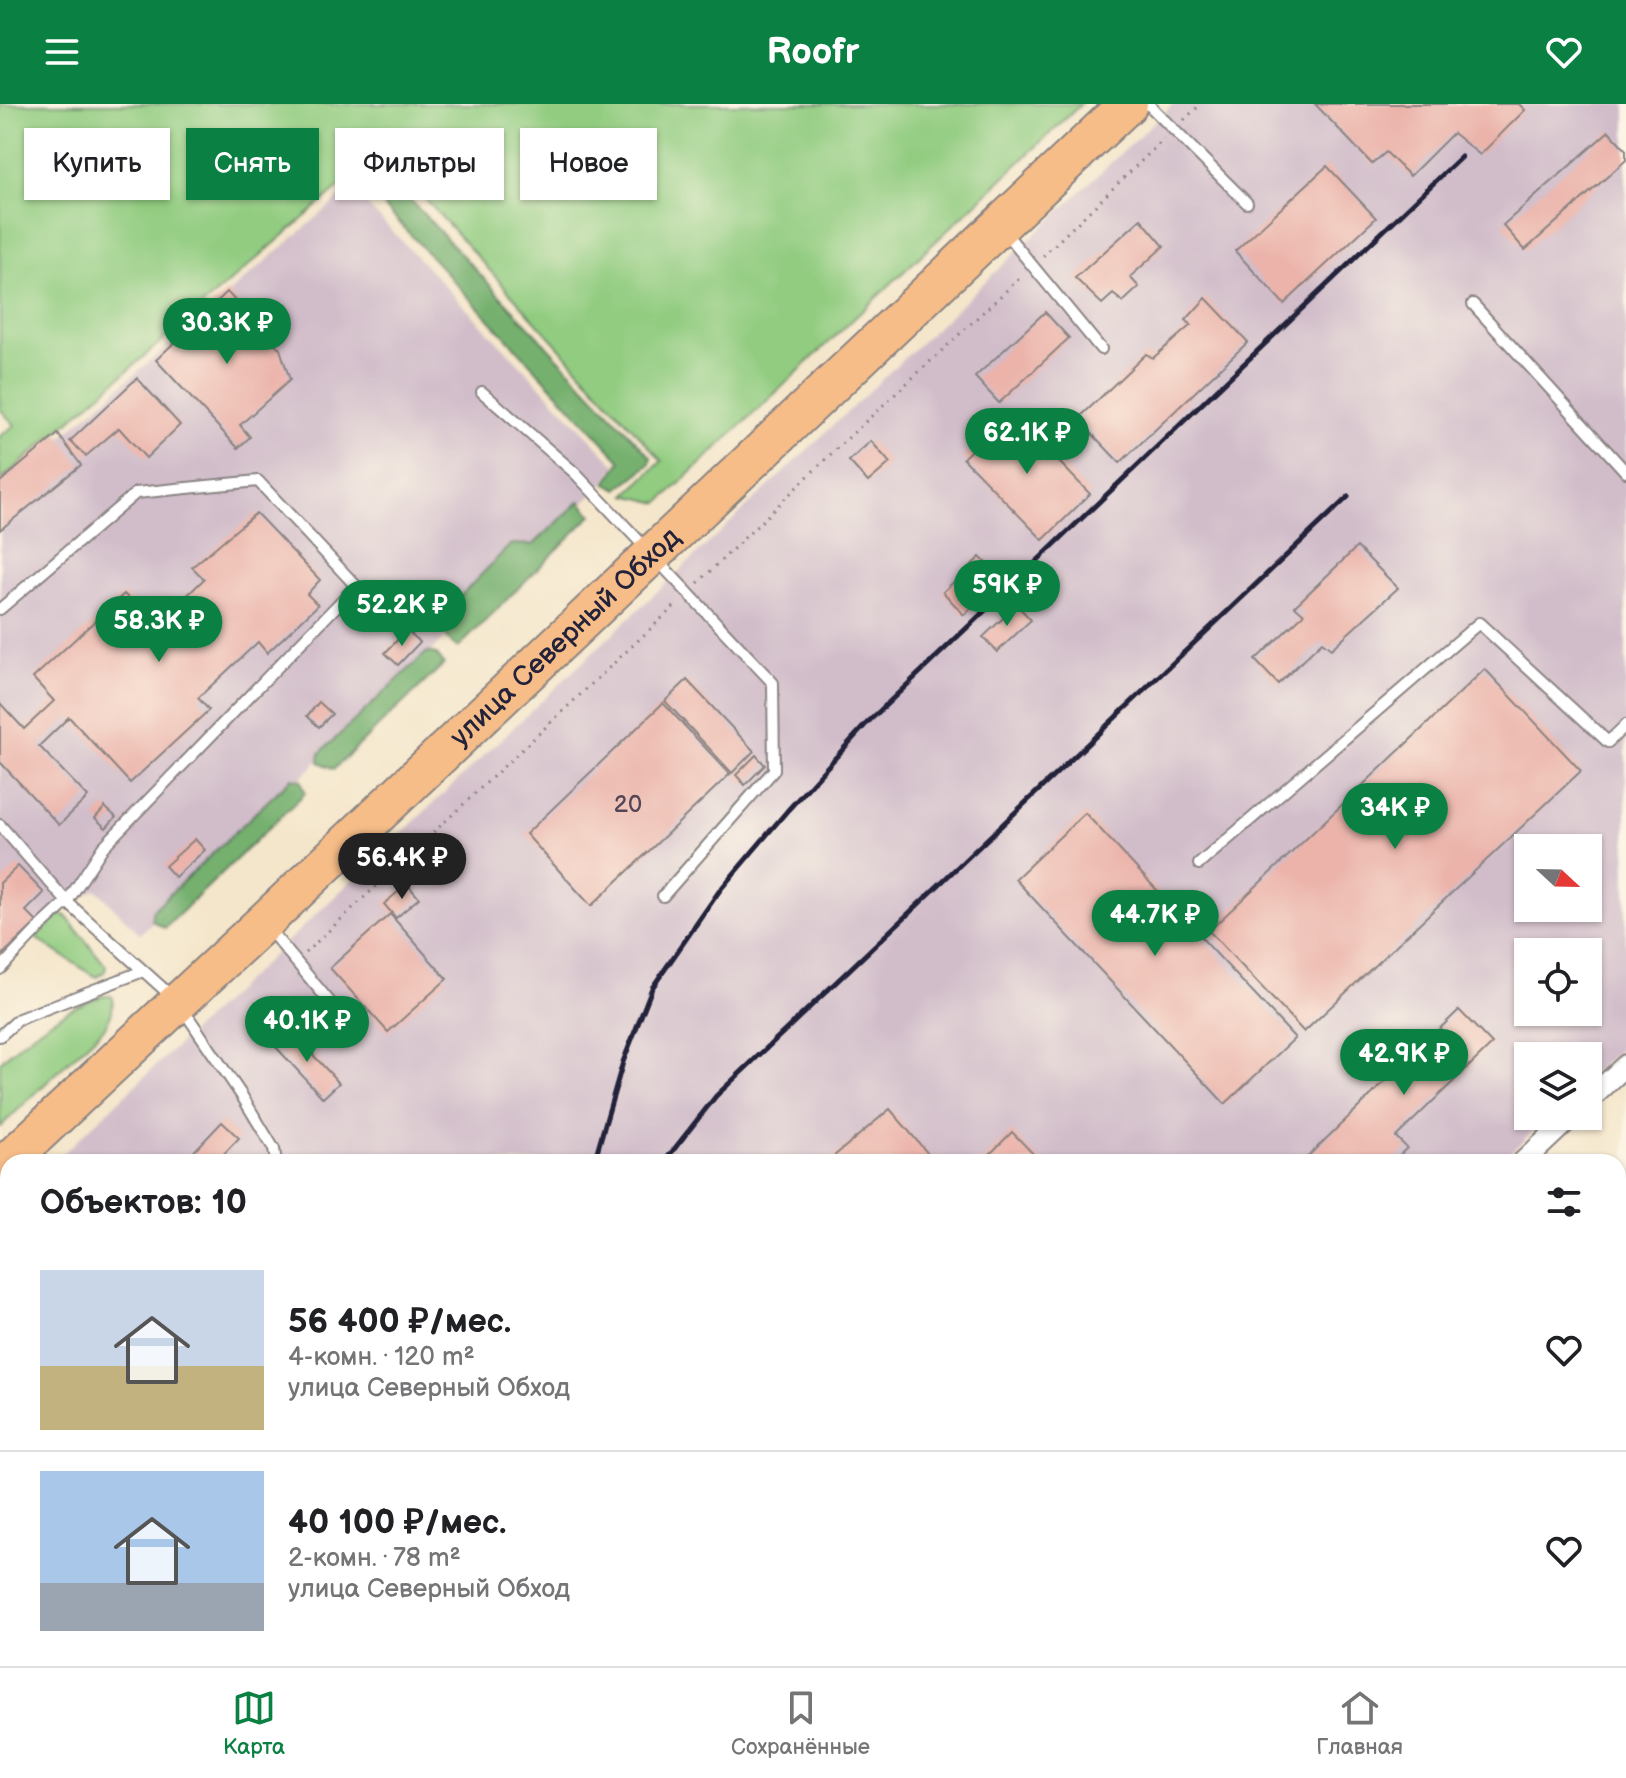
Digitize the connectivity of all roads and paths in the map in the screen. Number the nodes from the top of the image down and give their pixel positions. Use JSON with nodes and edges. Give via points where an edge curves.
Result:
{"nodes":[{"id":1,"x":1128,"y":104,"type":"edge"},
{"id":2,"x":1148,"y":104,"type":"edge"},
{"id":3,"x":1201,"y":104,"type":"edge"},
{"id":4,"x":1173,"y":130,"type":"junction"},
{"id":5,"x":1247,"y":203,"type":"dead end"},
{"id":6,"x":999,"y":226,"type":"junction"},
{"id":7,"x":1032,"y":267,"type":"junction"},
{"id":8,"x":1473,"y":304,"type":"dead end"},
{"id":9,"x":1101,"y":349,"type":"dead end"},
{"id":10,"x":482,"y":392,"type":"dead end"},
{"id":11,"x":1626,"y":472,"type":"edge"},
{"id":12,"x":651,"y":555,"type":"junction"},
{"id":13,"x":688,"y":594,"type":"junction"},
{"id":14,"x":0,"y":609,"type":"edge"},
{"id":15,"x":1626,"y":725,"type":"edge"},
{"id":16,"x":0,"y":825,"type":"edge"},
{"id":17,"x":1199,"y":864,"type":"dead end"},
{"id":18,"x":663,"y":896,"type":"dead end"},
{"id":19,"x":67,"y":902,"type":"junction"},
{"id":20,"x":264,"y":922,"type":"junction"},
{"id":21,"x":296,"y":961,"type":"junction"},
{"id":22,"x":0,"y":969,"type":"edge"},
{"id":23,"x":143,"y":971,"type":"junction"},
{"id":24,"x":178,"y":1002,"type":"junction"},
{"id":25,"x":354,"y":1031,"type":"dead end"},
{"id":26,"x":0,"y":1036,"type":"edge"},
{"id":27,"x":1626,"y":1065,"type":"edge"},
{"id":28,"x":1602,"y":1088,"type":"edge"},
{"id":29,"x":1557,"y":1130,"type":"edge"},
{"id":30,"x":16,"y":1154,"type":"edge"},
{"id":31,"x":275,"y":1154,"type":"edge"},
{"id":32,"x":1532,"y":1154,"type":"edge"}],
"edges":[{"from":1,"to":6,"type":"highway","name":"улица Северный Обход"},
{"from":2,"to":4,"type":"lane"},
{"from":3,"to":4,"type":"path"},
{"from":4,"to":5,"type":"lane"},
{"from":4,"to":7,"type":"path"},
{"from":6,"to":7,"type":"lane"},
{"from":6,"to":12,"type":"highway","name":"улица Северный Обход"},
{"from":7,"to":9,"type":"lane"},
{"from":7,"to":13,"type":"path"},
{"from":8,"to":11,"type":"lane"},
{"from":10,"to":12,"type":"lane","via":[[575,473]]},
{"from":12,"to":13,"type":"lane"},
{"from":12,"to":20,"type":"highway","name":"улица Северный Обход"},
{"from":13,"to":18,"type":"lane","via":[[773,683],[774,770]]},
{"from":13,"to":21,"type":"path"},
{"from":14,"to":19,"type":"lane","via":[[136,493],[258,481],[356,586],[103,847]]},
{"from":15,"to":17,"type":"lane","via":[[1608,742],[1479,623]]},
{"from":16,"to":19,"type":"lane"},
{"from":19,"to":22,"type":"lane"},
{"from":19,"to":23,"type":"lane"},
{"from":20,"to":21,"type":"lane"},
{"from":20,"to":24,"type":"highway","name":"улица Северный Обход"},
{"from":21,"to":25,"type":"lane"},
{"from":23,"to":24,"type":"lane"},
{"from":23,"to":26,"type":"lane","via":[[19,1019]]},
{"from":24,"to":30,"type":"highway","name":"улица Северный Обход"},
{"from":24,"to":31,"type":"lane"},
{"from":27,"to":28,"type":"street"},
{"from":29,"to":32,"type":"street"}]}
